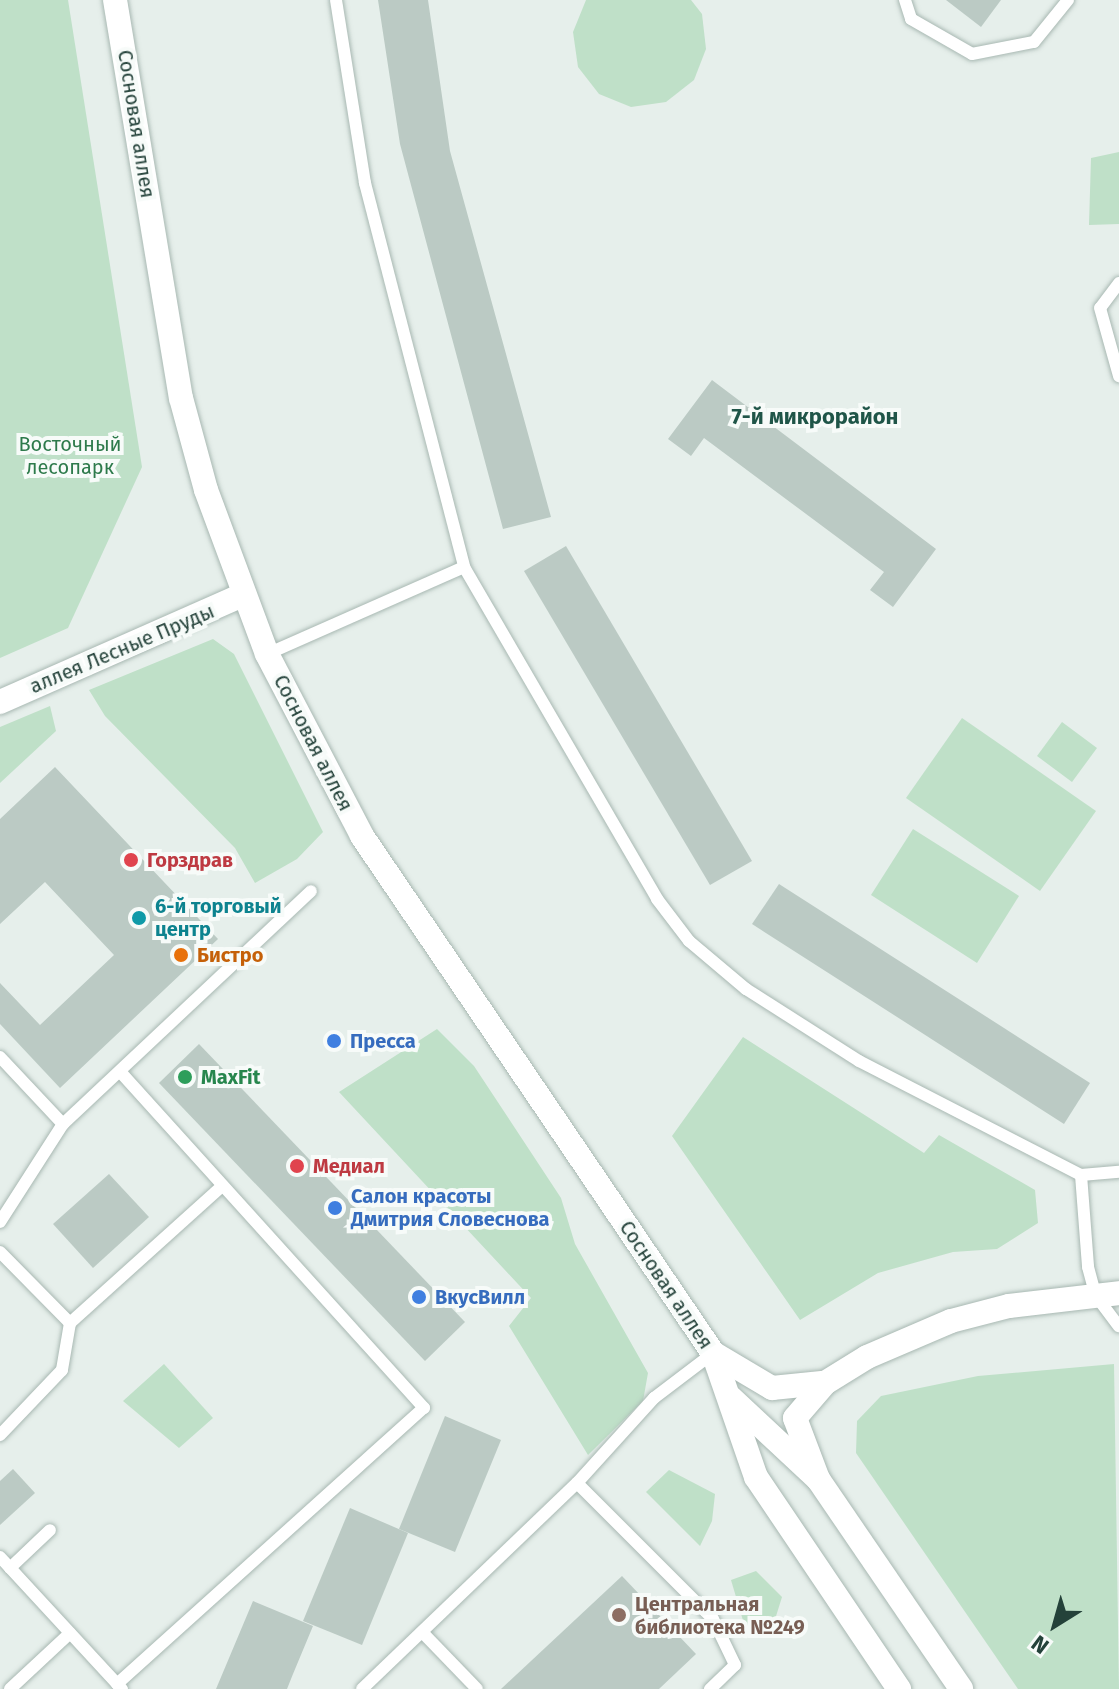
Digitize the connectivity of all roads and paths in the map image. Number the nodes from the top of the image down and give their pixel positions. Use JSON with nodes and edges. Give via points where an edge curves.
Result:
{"nodes":[{"id":1,"x":115,"y":0,"type":"edge"},
{"id":2,"x":336,"y":0,"type":"edge"},
{"id":3,"x":905,"y":0,"type":"edge"},
{"id":4,"x":1068,"y":0,"type":"edge"},
{"id":5,"x":1119,"y":283,"type":"edge"},
{"id":6,"x":1119,"y":376,"type":"edge"},
{"id":7,"x":464,"y":567,"type":"junction"},
{"id":8,"x":243,"y":595,"type":"junction"},
{"id":9,"x":267,"y":654,"type":"junction"},
{"id":10,"x":0,"y":702,"type":"edge"},
{"id":11,"x":311,"y":891,"type":"dead end"},
{"id":12,"x":0,"y":1057,"type":"edge"},
{"id":13,"x":121,"y":1073,"type":"junction"},
{"id":14,"x":63,"y":1124,"type":"junction"},
{"id":15,"x":1119,"y":1172,"type":"edge"},
{"id":16,"x":1081,"y":1175,"type":"junction"},
{"id":17,"x":221,"y":1187,"type":"junction"},
{"id":18,"x":0,"y":1222,"type":"edge"},
{"id":19,"x":0,"y":1252,"type":"edge"},
{"id":20,"x":1108,"y":1294,"type":"edge"},
{"id":21,"x":70,"y":1323,"type":"junction"},
{"id":22,"x":1119,"y":1326,"type":"edge"},
{"id":23,"x":713,"y":1353,"type":"junction"},
{"id":24,"x":756,"y":1381,"type":"junction"},
{"id":25,"x":825,"y":1383,"type":"junction"},
{"id":26,"x":726,"y":1394,"type":"junction"},
{"id":27,"x":0,"y":1435,"type":"edge"},
{"id":28,"x":818,"y":1479,"type":"junction"},
{"id":29,"x":577,"y":1483,"type":"junction"},
{"id":30,"x":50,"y":1530,"type":"dead end"},
{"id":31,"x":0,"y":1557,"type":"edge"},
{"id":32,"x":10,"y":1568,"type":"junction"},
{"id":33,"x":422,"y":1632,"type":"junction"},
{"id":34,"x":70,"y":1633,"type":"junction"},
{"id":35,"x":120,"y":1687,"type":"edge"},
{"id":36,"x":10,"y":1689,"type":"edge"},
{"id":37,"x":362,"y":1689,"type":"edge"},
{"id":38,"x":477,"y":1689,"type":"edge"},
{"id":39,"x":710,"y":1689,"type":"edge"},
{"id":40,"x":899,"y":1689,"type":"edge"},
{"id":41,"x":961,"y":1689,"type":"edge"}],
"edges":[{"from":1,"to":8,"type":"main road","name":"Сосновая аллея","via":[[181,398]]},
{"from":2,"to":7,"type":"lane","via":[[365,183]]},
{"from":3,"to":4,"type":"lane","via":[[911,19],[972,54],[1034,42]]},
{"from":5,"to":6,"type":"lane","via":[[1100,308]]},
{"from":7,"to":9,"type":"lane"},
{"from":7,"to":16,"type":"lane","via":[[657,899],[689,941],[746,989],[859,1061]]},
{"from":8,"to":9,"type":"main road","name":"Сосновая аллея"},
{"from":8,"to":10,"type":"main road","name":"аллея Лесные Пруды"},
{"from":9,"to":23,"type":"main road","name":"Сосновая аллея","via":[[362,836]]},
{"from":11,"to":13,"type":"lane"},
{"from":12,"to":14,"type":"lane"},
{"from":13,"to":14,"type":"lane"},
{"from":13,"to":17,"type":"lane"},
{"from":14,"to":18,"type":"lane"},
{"from":15,"to":16,"type":"lane"},
{"from":16,"to":20,"type":"lane"},
{"from":17,"to":21,"type":"lane"},
{"from":17,"to":35,"type":"lane","via":[[424,1408]]},
{"from":19,"to":21,"type":"lane"},
{"from":20,"to":22,"type":"lane"},
{"from":20,"to":25,"type":"main road","via":[[1009,1306],[951,1321],[878,1351]]},
{"from":21,"to":27,"type":"lane","via":[[62,1370]]},
{"from":23,"to":24,"type":"main road"},
{"from":23,"to":26,"type":"main road","name":"Сосновая аллея"},
{"from":23,"to":29,"type":"lane","via":[[654,1398]]},
{"from":24,"to":25,"type":"main road","via":[[788,1390]]},
{"from":24,"to":26,"type":"main road"},
{"from":25,"to":28,"type":"main road","via":[[795,1418]]},
{"from":26,"to":28,"type":"main road","name":"Сосновая аллея"},
{"from":26,"to":40,"type":"main road","name":"Сосновая аллея","via":[[756,1477]]},
{"from":28,"to":41,"type":"main road","name":"Сосновая аллея"},
{"from":29,"to":33,"type":"lane"},
{"from":29,"to":39,"type":"lane","via":[[713,1619],[735,1665]]},
{"from":30,"to":32,"type":"lane"},
{"from":31,"to":32,"type":"lane"},
{"from":32,"to":34,"type":"lane"},
{"from":33,"to":37,"type":"lane"},
{"from":33,"to":38,"type":"lane"},
{"from":34,"to":35,"type":"lane"},
{"from":34,"to":36,"type":"lane"}]}
